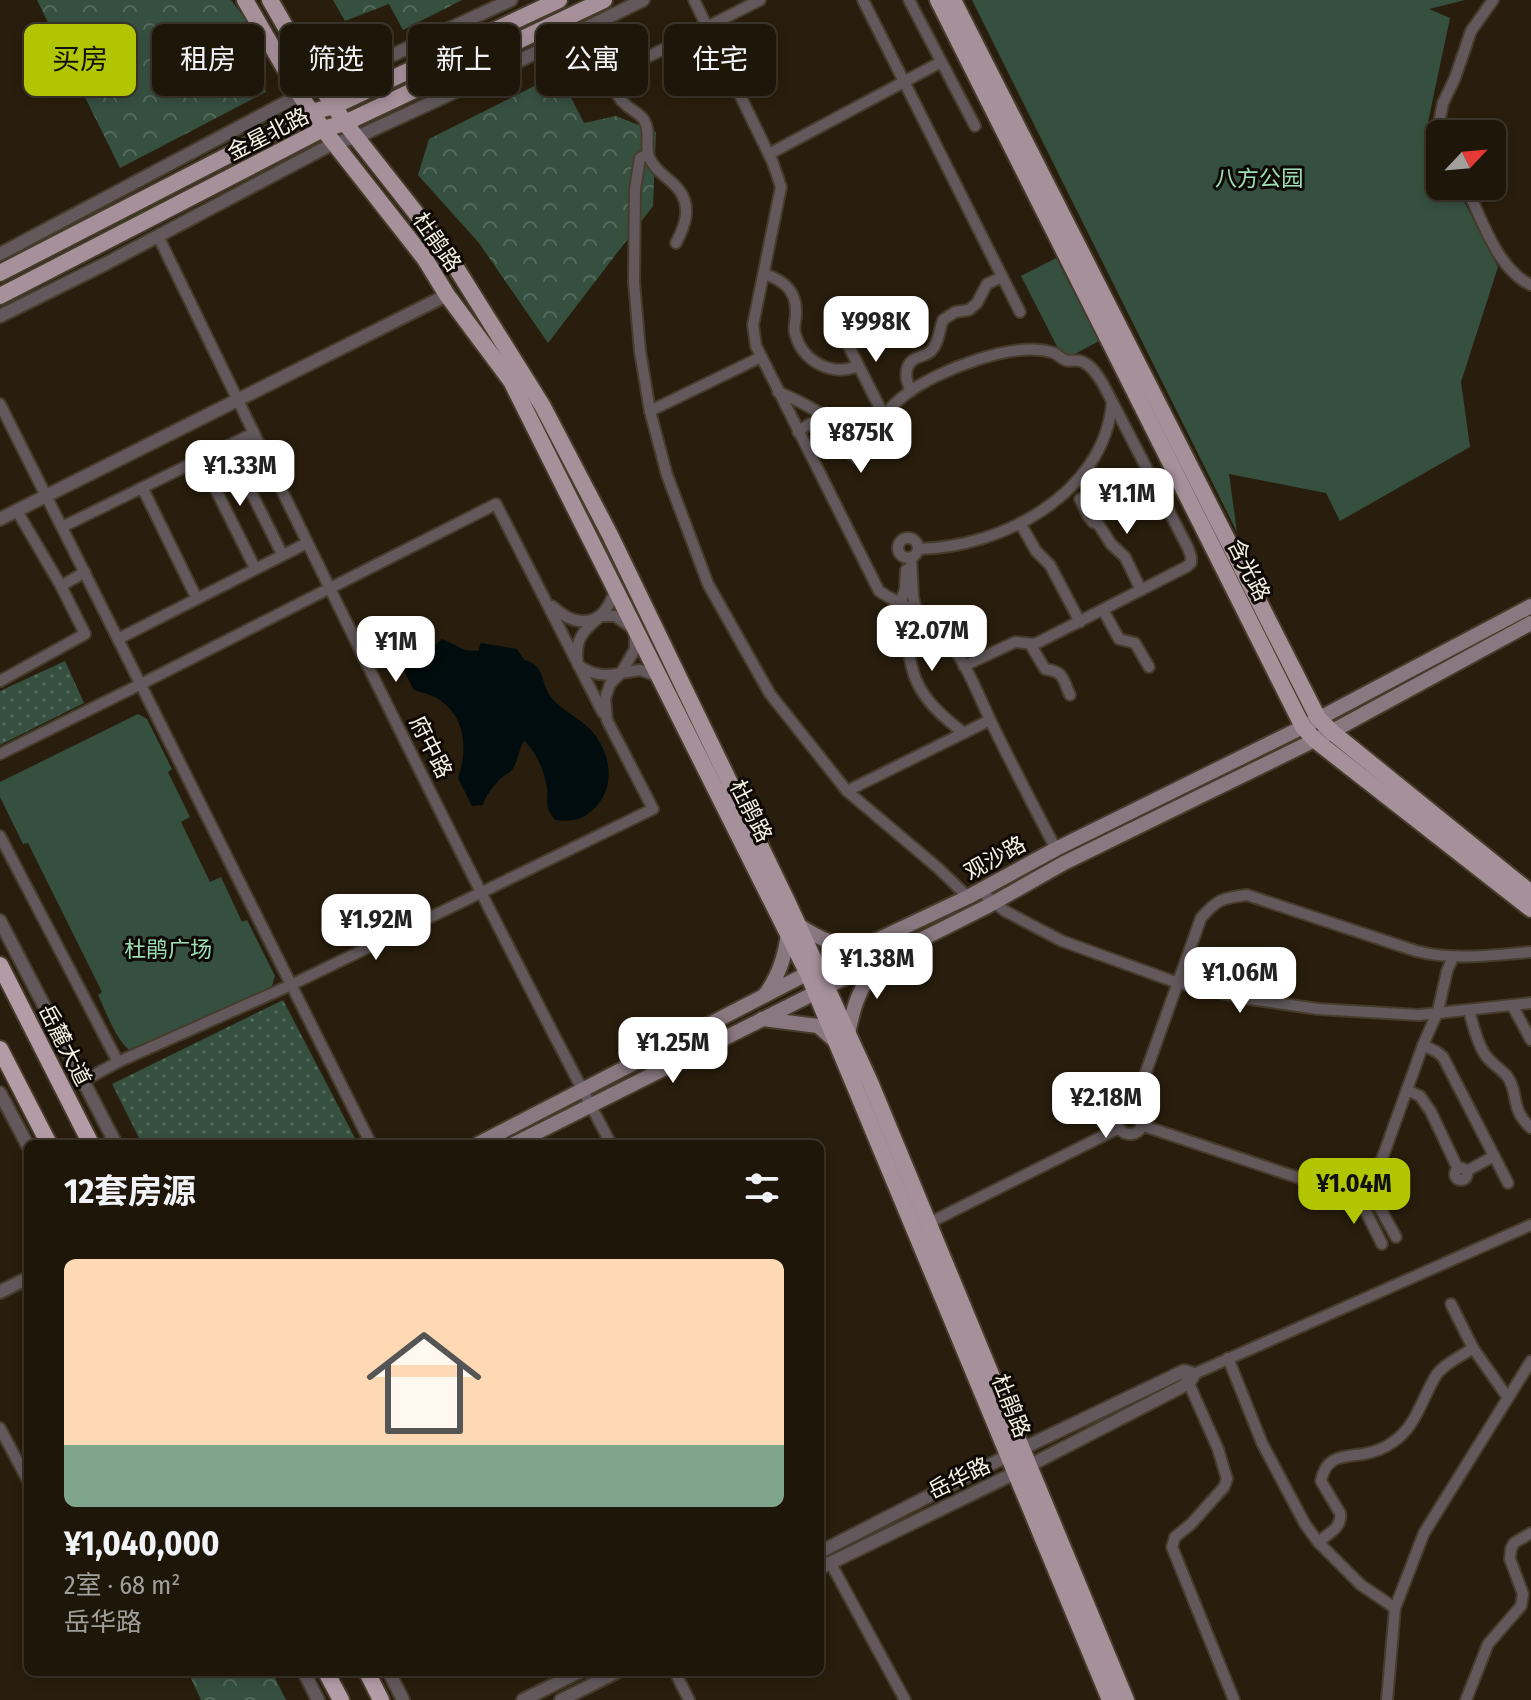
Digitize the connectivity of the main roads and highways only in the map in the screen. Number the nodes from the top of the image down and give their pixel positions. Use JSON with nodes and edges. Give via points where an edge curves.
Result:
{"nodes":[{"id":1,"x":245,"y":0,"type":"edge"},
{"id":2,"x":270,"y":0,"type":"edge"},
{"id":3,"x":559,"y":0,"type":"edge"},
{"id":4,"x":604,"y":0,"type":"edge"},
{"id":5,"x":938,"y":0,"type":"edge"},
{"id":6,"x":953,"y":0,"type":"edge"},
{"id":7,"x":334,"y":106,"type":"junction"},
{"id":8,"x":312,"y":112,"type":"junction"},
{"id":9,"x":345,"y":123,"type":"junction"},
{"id":10,"x":323,"y":129,"type":"junction"},
{"id":11,"x":0,"y":273,"type":"edge"},
{"id":12,"x":0,"y":296,"type":"edge"},
{"id":13,"x":1531,"y":606,"type":"edge"},
{"id":14,"x":1531,"y":623,"type":"edge"},
{"id":15,"x":1318,"y":718,"type":"junction"},
{"id":16,"x":1303,"y":727,"type":"junction"},
{"id":17,"x":1332,"y":732,"type":"junction"},
{"id":18,"x":1315,"y":740,"type":"junction"},
{"id":19,"x":1531,"y":893,"type":"edge"},
{"id":20,"x":1531,"y":909,"type":"edge"},
{"id":21,"x":792,"y":929,"type":"junction"},
{"id":22,"x":865,"y":946,"type":"junction"},
{"id":23,"x":883,"y":958,"type":"junction"},
{"id":24,"x":0,"y":965,"type":"edge"},
{"id":25,"x":813,"y":971,"type":"junction"},
{"id":26,"x":821,"y":989,"type":"junction"},
{"id":27,"x":763,"y":997,"type":"junction"},
{"id":28,"x":761,"y":1019,"type":"junction"},
{"id":29,"x":844,"y":1040,"type":"junction"},
{"id":30,"x":0,"y":1049,"type":"edge"},
{"id":31,"x":47,"y":1140,"type":"edge"},
{"id":32,"x":89,"y":1140,"type":"edge"},
{"id":33,"x":486,"y":1140,"type":"edge"},
{"id":34,"x":522,"y":1140,"type":"edge"},
{"id":35,"x":1015,"y":1452,"type":"junction"},
{"id":36,"x":1022,"y":1469,"type":"junction"},
{"id":37,"x":328,"y":1676,"type":"edge"},
{"id":38,"x":369,"y":1676,"type":"edge"},
{"id":39,"x":341,"y":1700,"type":"edge"},
{"id":40,"x":381,"y":1700,"type":"edge"},
{"id":41,"x":1110,"y":1700,"type":"edge"},
{"id":42,"x":1126,"y":1700,"type":"edge"}],
"edges":[{"from":1,"to":8,"type":"main road","name":"杜鹃路"},
{"from":2,"to":7,"type":"main road","name":"杜鹃路"},
{"from":3,"to":7,"type":"main road","name":"金星北路"},
{"from":4,"to":9,"type":"main road","name":"金星北路"},
{"from":5,"to":16,"type":"main road","name":"含光路"},
{"from":6,"to":15,"type":"main road","name":"含光路"},
{"from":7,"to":8,"type":"main road","name":"金星北路"},
{"from":7,"to":9,"type":"main road","name":"杜鹃路"},
{"from":8,"to":10,"type":"main road","name":"杜鹃路"},
{"from":8,"to":11,"type":"main road","name":"金星北路"},
{"from":9,"to":10,"type":"main road","name":"金星北路"},
{"from":9,"to":21,"type":"main road","name":"杜鹃路","via":[[445,250],[542,405],[610,535]]},
{"from":10,"to":12,"type":"main road","name":"金星北路"},
{"from":10,"to":21,"type":"main road","name":"杜鹃路","via":[[425,259],[511,381]]},
{"from":13,"to":15,"type":"main road","name":"观沙路"},
{"from":14,"to":17,"type":"main road","name":"观沙路"},
{"from":15,"to":16,"type":"main road","name":"观沙路"},
{"from":15,"to":17,"type":"main road","name":"含光路"},
{"from":16,"to":18,"type":"main road","name":"含光路"},
{"from":16,"to":22,"type":"main road","name":"观沙路"},
{"from":17,"to":18,"type":"main road","name":"观沙路"},
{"from":17,"to":19,"type":"main road","name":"含光路"},
{"from":18,"to":20,"type":"main road","name":"含光路"},
{"from":18,"to":23,"type":"main road","name":"观沙路"},
{"from":21,"to":22,"type":"main road","via":[[843,946]]},
{"from":21,"to":25,"type":"main road","name":"杜鹃路"},
{"from":21,"to":27,"type":"main road","via":[[780,971]]},
{"from":22,"to":25,"type":"main road","name":"观沙路"},
{"from":23,"to":26,"type":"main road","name":"观沙路"},
{"from":23,"to":29,"type":"main road","via":[[865,981]]},
{"from":24,"to":32,"type":"highway","name":"岳麓大道"},
{"from":25,"to":26,"type":"main road","name":"杜鹃路"},
{"from":25,"to":27,"type":"main road","name":"观沙路"},
{"from":26,"to":28,"type":"main road","name":"观沙路"},
{"from":26,"to":29,"type":"main road","name":"杜鹃路"},
{"from":27,"to":33,"type":"main road","name":"观沙路"},
{"from":28,"to":29,"type":"main road","via":[[818,1026]]},
{"from":28,"to":34,"type":"main road","name":"观沙路"},
{"from":29,"to":35,"type":"main road","name":"杜鹃路"},
{"from":29,"to":35,"type":"main road","name":"杜鹃路","via":[[929,1223]]},
{"from":30,"to":31,"type":"highway"},
{"from":35,"to":36,"type":"main road","name":"杜鹃路"},
{"from":36,"to":41,"type":"main road","name":"杜鹃路"},
{"from":36,"to":42,"type":"main road","name":"杜鹃路"},
{"from":37,"to":39,"type":"highway"},
{"from":38,"to":40,"type":"highway"}]}
